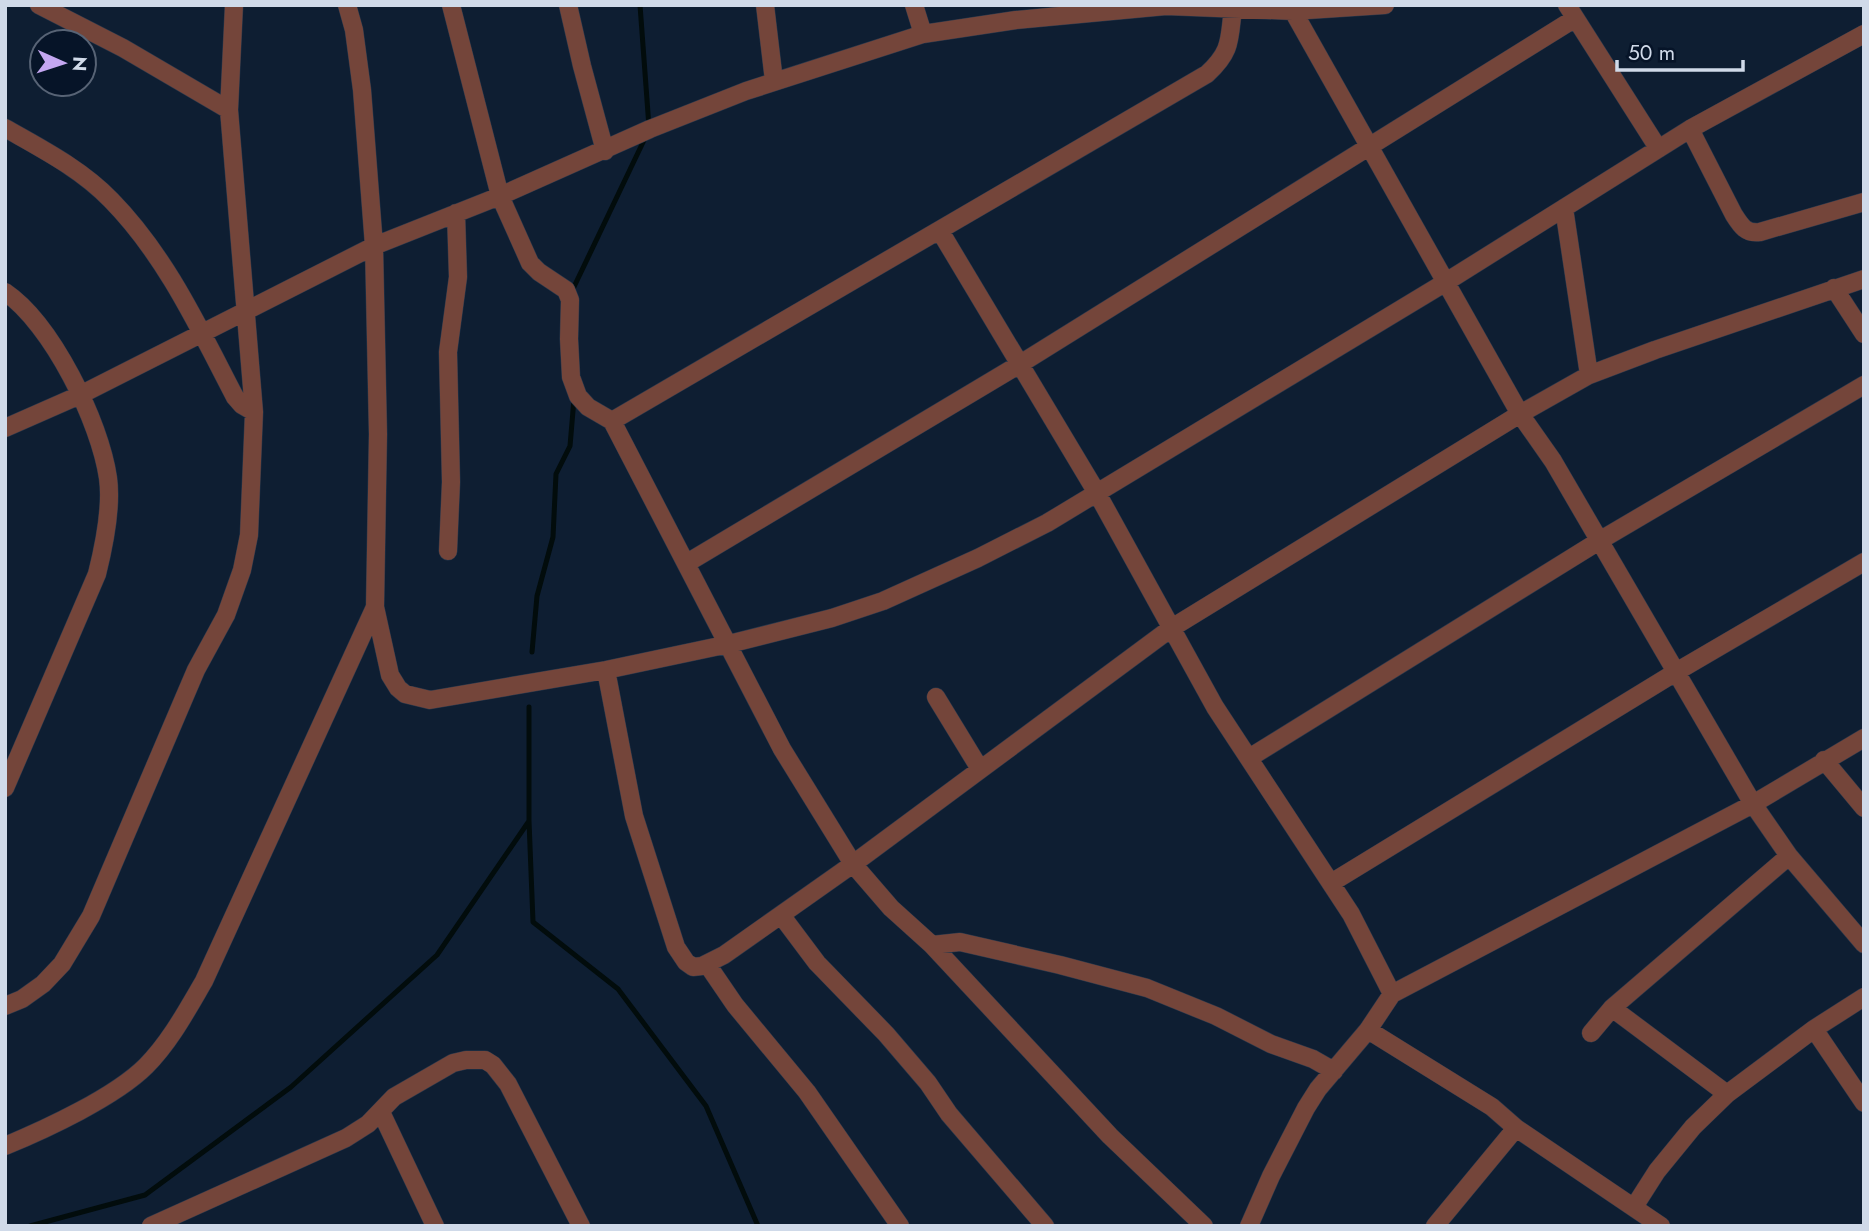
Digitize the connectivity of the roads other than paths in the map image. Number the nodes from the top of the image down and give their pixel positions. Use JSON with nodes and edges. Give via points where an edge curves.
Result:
{"nodes":[{"id":1,"x":39,"y":5,"type":"edge"},
{"id":2,"x":234,"y":5,"type":"edge"},
{"id":3,"x":347,"y":5,"type":"edge"},
{"id":4,"x":451,"y":5,"type":"edge"},
{"id":5,"x":568,"y":5,"type":"edge"},
{"id":6,"x":765,"y":5,"type":"edge"},
{"id":7,"x":914,"y":5,"type":"edge"},
{"id":8,"x":1385,"y":5,"type":"edge"},
{"id":9,"x":1233,"y":9,"type":"junction"},
{"id":10,"x":1293,"y":11,"type":"junction"},
{"id":11,"x":1570,"y":12,"type":"edge"},
{"id":12,"x":923,"y":34,"type":"junction"},
{"id":13,"x":1864,"y":34,"type":"edge"},
{"id":14,"x":774,"y":81,"type":"junction"},
{"id":15,"x":229,"y":110,"type":"junction"},
{"id":16,"x":5,"y":128,"type":"edge"},
{"id":17,"x":1689,"y":129,"type":"junction"},
{"id":18,"x":1369,"y":148,"type":"junction"},
{"id":19,"x":1658,"y":148,"type":"junction"},
{"id":20,"x":605,"y":150,"type":"junction"},
{"id":21,"x":500,"y":196,"type":"junction"},
{"id":22,"x":1864,"y":202,"type":"edge"},
{"id":23,"x":1564,"y":208,"type":"junction"},
{"id":24,"x":456,"y":213,"type":"junction"},
{"id":25,"x":940,"y":231,"type":"junction"},
{"id":26,"x":374,"y":246,"type":"junction"},
{"id":27,"x":1864,"y":279,"type":"edge"},
{"id":28,"x":1446,"y":282,"type":"junction"},
{"id":29,"x":1834,"y":288,"type":"junction"},
{"id":30,"x":5,"y":292,"type":"edge"},
{"id":31,"x":246,"y":311,"type":"junction"},
{"id":32,"x":202,"y":333,"type":"junction"},
{"id":33,"x":1864,"y":334,"type":"edge"},
{"id":34,"x":1020,"y":364,"type":"junction"},
{"id":35,"x":1589,"y":375,"type":"junction"},
{"id":36,"x":1864,"y":385,"type":"edge"},
{"id":37,"x":80,"y":395,"type":"junction"},
{"id":38,"x":254,"y":412,"type":"junction"},
{"id":39,"x":1520,"y":414,"type":"junction"},
{"id":40,"x":612,"y":421,"type":"junction"},
{"id":41,"x":5,"y":428,"type":"edge"},
{"id":42,"x":1097,"y":493,"type":"junction"},
{"id":43,"x":1599,"y":541,"type":"junction"},
{"id":44,"x":448,"y":551,"type":"dead end"},
{"id":45,"x":1864,"y":562,"type":"edge"},
{"id":46,"x":687,"y":563,"type":"junction"},
{"id":47,"x":375,"y":607,"type":"junction"},
{"id":48,"x":1170,"y":629,"type":"junction"},
{"id":49,"x":729,"y":644,"type":"junction"},
{"id":50,"x":606,"y":670,"type":"junction"},
{"id":51,"x":1676,"y":672,"type":"junction"},
{"id":52,"x":936,"y":697,"type":"dead end"},
{"id":53,"x":1864,"y":738,"type":"edge"},
{"id":54,"x":1249,"y":758,"type":"junction"},
{"id":55,"x":1824,"y":760,"type":"junction"},
{"id":56,"x":980,"y":769,"type":"junction"},
{"id":57,"x":5,"y":788,"type":"edge"},
{"id":58,"x":1753,"y":804,"type":"junction"},
{"id":59,"x":1864,"y":807,"type":"edge"},
{"id":60,"x":1790,"y":856,"type":"junction"},
{"id":61,"x":853,"y":864,"type":"junction"},
{"id":62,"x":1331,"y":883,"type":"junction"},
{"id":63,"x":781,"y":915,"type":"junction"},
{"id":64,"x":932,"y":944,"type":"junction"},
{"id":65,"x":1864,"y":944,"type":"edge"},
{"id":66,"x":707,"y":964,"type":"junction"},
{"id":67,"x":1392,"y":994,"type":"junction"},
{"id":68,"x":1864,"y":997,"type":"edge"},
{"id":69,"x":5,"y":1006,"type":"edge"},
{"id":70,"x":1612,"y":1007,"type":"junction"},
{"id":71,"x":1814,"y":1029,"type":"junction"},
{"id":72,"x":1368,"y":1030,"type":"junction"},
{"id":73,"x":1591,"y":1033,"type":"dead end"},
{"id":74,"x":1334,"y":1071,"type":"junction"},
{"id":75,"x":1727,"y":1094,"type":"junction"},
{"id":76,"x":1864,"y":1103,"type":"edge"},
{"id":77,"x":381,"y":1112,"type":"junction"},
{"id":78,"x":1516,"y":1128,"type":"junction"},
{"id":79,"x":5,"y":1146,"type":"edge"},
{"id":80,"x":1634,"y":1207,"type":"junction"},
{"id":81,"x":152,"y":1226,"type":"edge"},
{"id":82,"x":435,"y":1226,"type":"edge"},
{"id":83,"x":580,"y":1226,"type":"edge"},
{"id":84,"x":901,"y":1226,"type":"edge"},
{"id":85,"x":1045,"y":1226,"type":"edge"},
{"id":86,"x":1204,"y":1226,"type":"edge"},
{"id":87,"x":1250,"y":1226,"type":"edge"},
{"id":88,"x":1436,"y":1226,"type":"edge"},
{"id":89,"x":1661,"y":1226,"type":"edge"}],
"edges":[{"from":1,"to":15,"type":"street"},
{"from":2,"to":15,"type":"street"},
{"from":3,"to":26,"type":"street","via":[[362,90]]},
{"from":4,"to":21,"type":"street"},
{"from":5,"to":20,"type":"street"},
{"from":6,"to":14,"type":"street"},
{"from":7,"to":12,"type":"street"},
{"from":8,"to":10,"type":"street"},
{"from":9,"to":10,"type":"street"},
{"from":9,"to":12,"type":"street","via":[[1140,8]]},
{"from":9,"to":25,"type":"street","via":[[1223,60],[1207,74]]},
{"from":10,"to":18,"type":"street"},
{"from":11,"to":18,"type":"street"},
{"from":11,"to":19,"type":"street"},
{"from":12,"to":14,"type":"street"},
{"from":13,"to":17,"type":"street"},
{"from":14,"to":20,"type":"street"},
{"from":15,"to":31,"type":"street"},
{"from":16,"to":32,"type":"street","via":[[66,164],[110,198],[170,275]]},
{"from":17,"to":19,"type":"street"},
{"from":17,"to":22,"type":"street","via":[[1734,215],[1751,232]]},
{"from":18,"to":28,"type":"street"},
{"from":18,"to":34,"type":"street"},
{"from":19,"to":23,"type":"street"},
{"from":20,"to":21,"type":"street"},
{"from":21,"to":24,"type":"street"},
{"from":21,"to":40,"type":"street","via":[[530,263],[566,290],[570,300],[571,377],[578,396]]},
{"from":23,"to":28,"type":"street"},
{"from":23,"to":35,"type":"street"},
{"from":24,"to":26,"type":"street"},
{"from":24,"to":44,"type":"street","via":[[458,277],[448,352]]},
{"from":25,"to":34,"type":"street"},
{"from":25,"to":40,"type":"street"},
{"from":26,"to":31,"type":"street"},
{"from":26,"to":47,"type":"street"},
{"from":27,"to":29,"type":"street"},
{"from":28,"to":39,"type":"street"},
{"from":28,"to":42,"type":"street"},
{"from":29,"to":33,"type":"street"},
{"from":29,"to":35,"type":"street"},
{"from":30,"to":37,"type":"street","via":[[48,338]]},
{"from":31,"to":32,"type":"street"},
{"from":31,"to":38,"type":"street"},
{"from":32,"to":37,"type":"street"},
{"from":32,"to":38,"type":"street","via":[[235,397]]},
{"from":34,"to":42,"type":"street"},
{"from":34,"to":46,"type":"street"},
{"from":35,"to":39,"type":"street"},
{"from":36,"to":43,"type":"street"},
{"from":37,"to":41,"type":"street"},
{"from":37,"to":57,"type":"street","via":[[99,440],[108,480],[104,544],[97,574]]},
{"from":38,"to":69,"type":"street","via":[[249,535],[226,615],[196,670],[76,943],[43,984]]},
{"from":39,"to":43,"type":"street"},
{"from":39,"to":48,"type":"street"},
{"from":40,"to":46,"type":"street"},
{"from":42,"to":48,"type":"street"},
{"from":42,"to":49,"type":"street","via":[[978,558],[883,601]]},
{"from":43,"to":51,"type":"street"},
{"from":43,"to":54,"type":"street"},
{"from":45,"to":51,"type":"street"},
{"from":46,"to":49,"type":"street"},
{"from":47,"to":50,"type":"street","via":[[390,675],[398,688],[418,698],[430,700]]},
{"from":47,"to":79,"type":"street","via":[[204,981],[180,1022],[146,1066],[109,1093]]},
{"from":48,"to":54,"type":"street"},
{"from":48,"to":56,"type":"street"},
{"from":49,"to":50,"type":"street"},
{"from":49,"to":61,"type":"street","via":[[782,749]]},
{"from":50,"to":66,"type":"street","via":[[634,816],[667,920],[686,962],[693,967]]},
{"from":51,"to":58,"type":"street"},
{"from":51,"to":62,"type":"street"},
{"from":52,"to":56,"type":"street"},
{"from":53,"to":55,"type":"street"},
{"from":54,"to":62,"type":"street"},
{"from":55,"to":58,"type":"street"},
{"from":55,"to":59,"type":"street"},
{"from":56,"to":61,"type":"street"},
{"from":58,"to":60,"type":"street"},
{"from":58,"to":67,"type":"street"},
{"from":60,"to":65,"type":"street"},
{"from":60,"to":70,"type":"street"},
{"from":61,"to":63,"type":"street"},
{"from":61,"to":64,"type":"street","via":[[891,908]]},
{"from":62,"to":67,"type":"street"},
{"from":63,"to":66,"type":"street"},
{"from":63,"to":85,"type":"street"},
{"from":64,"to":74,"type":"street","via":[[960,942],[1147,988]]},
{"from":64,"to":86,"type":"street","via":[[1110,1136]]},
{"from":66,"to":84,"type":"street","via":[[807,1092]]},
{"from":67,"to":72,"type":"street"},
{"from":68,"to":71,"type":"street"},
{"from":70,"to":73,"type":"street"},
{"from":70,"to":75,"type":"street"},
{"from":71,"to":75,"type":"street"},
{"from":71,"to":76,"type":"street"},
{"from":72,"to":74,"type":"street"},
{"from":72,"to":78,"type":"street","via":[[1492,1107]]},
{"from":74,"to":87,"type":"street","via":[[1294,1129]]},
{"from":75,"to":80,"type":"street","via":[[1693,1127]]},
{"from":77,"to":81,"type":"street","via":[[346,1139]]},
{"from":77,"to":82,"type":"street"},
{"from":77,"to":83,"type":"street","via":[[394,1097],[453,1063],[485,1060],[508,1084]]},
{"from":78,"to":80,"type":"street"},
{"from":78,"to":88,"type":"street"},
{"from":80,"to":89,"type":"street"}]}
